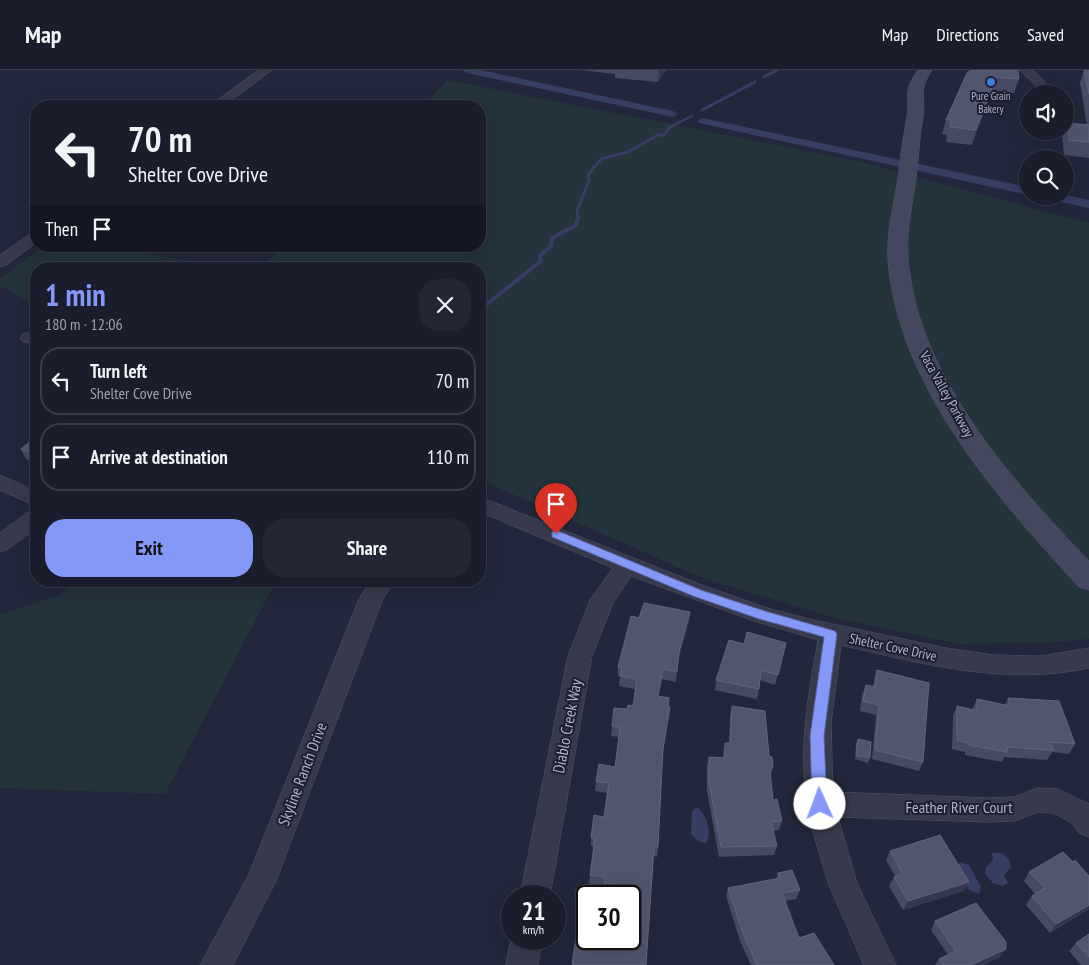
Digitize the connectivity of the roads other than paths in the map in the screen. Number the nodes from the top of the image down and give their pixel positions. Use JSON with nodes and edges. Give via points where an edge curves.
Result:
{"nodes":[{"id":1,"x":266,"y":70,"type":"edge"},
{"id":2,"x":925,"y":70,"type":"edge"},
{"id":3,"x":1026,"y":70,"type":"edge"},
{"id":4,"x":941,"y":74,"type":"dead end"},
{"id":5,"x":1041,"y":85,"type":"edge"},
{"id":6,"x":224,"y":100,"type":"edge"},
{"id":7,"x":915,"y":112,"type":"junction"},
{"id":8,"x":30,"y":240,"type":"edge"},
{"id":9,"x":0,"y":262,"type":"edge"},
{"id":10,"x":0,"y":482,"type":"edge"},
{"id":11,"x":30,"y":496,"type":"edge"},
{"id":12,"x":486,"y":506,"type":"edge"},
{"id":13,"x":30,"y":522,"type":"edge"},
{"id":14,"x":0,"y":544,"type":"edge"},
{"id":15,"x":627,"y":565,"type":"junction"},
{"id":16,"x":1089,"y":579,"type":"edge"},
{"id":17,"x":379,"y":587,"type":"edge"},
{"id":18,"x":831,"y":634,"type":"junction"},
{"id":19,"x":1089,"y":658,"type":"edge"},
{"id":20,"x":820,"y":804,"type":"junction"},
{"id":21,"x":1089,"y":824,"type":"edge"},
{"id":22,"x":537,"y":885,"type":"edge"},
{"id":23,"x":525,"y":950,"type":"edge"},
{"id":24,"x":216,"y":965,"type":"edge"},
{"id":25,"x":522,"y":965,"type":"edge"},
{"id":26,"x":880,"y":965,"type":"edge"}],
"edges":[{"from":1,"to":6,"type":"street"},
{"from":2,"to":7,"type":"street","name":"Vaca Valley Parkway","via":[[916,86]]},
{"from":3,"to":5,"type":"street"},
{"from":4,"to":7,"type":"street","name":"Vaca Valley Parkway"},
{"from":7,"to":16,"type":"street","name":"Vaca Valley Parkway","via":[[898,230],[902,290],[911,321],[943,393],[985,459],[1051,540]]},
{"from":8,"to":9,"type":"street"},
{"from":10,"to":11,"type":"street"},
{"from":12,"to":15,"type":"street","name":"Shelter Cove Drive"},
{"from":13,"to":14,"type":"street"},
{"from":15,"to":18,"type":"street","name":"Shelter Cove Drive","via":[[763,616]]},
{"from":15,"to":22,"type":"street","name":"Diablo Creek Way","via":[[602,600],[580,656]]},
{"from":17,"to":24,"type":"street","name":"Skyline Ranch Drive","via":[[371,599],[261,881]]},
{"from":18,"to":19,"type":"street","name":"Shelter Cove Drive","via":[[980,665],[1030,667],[1069,664]]},
{"from":18,"to":20,"type":"street","via":[[817,736]]},
{"from":20,"to":21,"type":"street","name":"Feather River Court","via":[[988,810],[1014,809],[1037,800],[1058,800],[1083,815]]},
{"from":20,"to":26,"type":"street","via":[[837,873],[855,918]]},
{"from":23,"to":25,"type":"street"}]}
